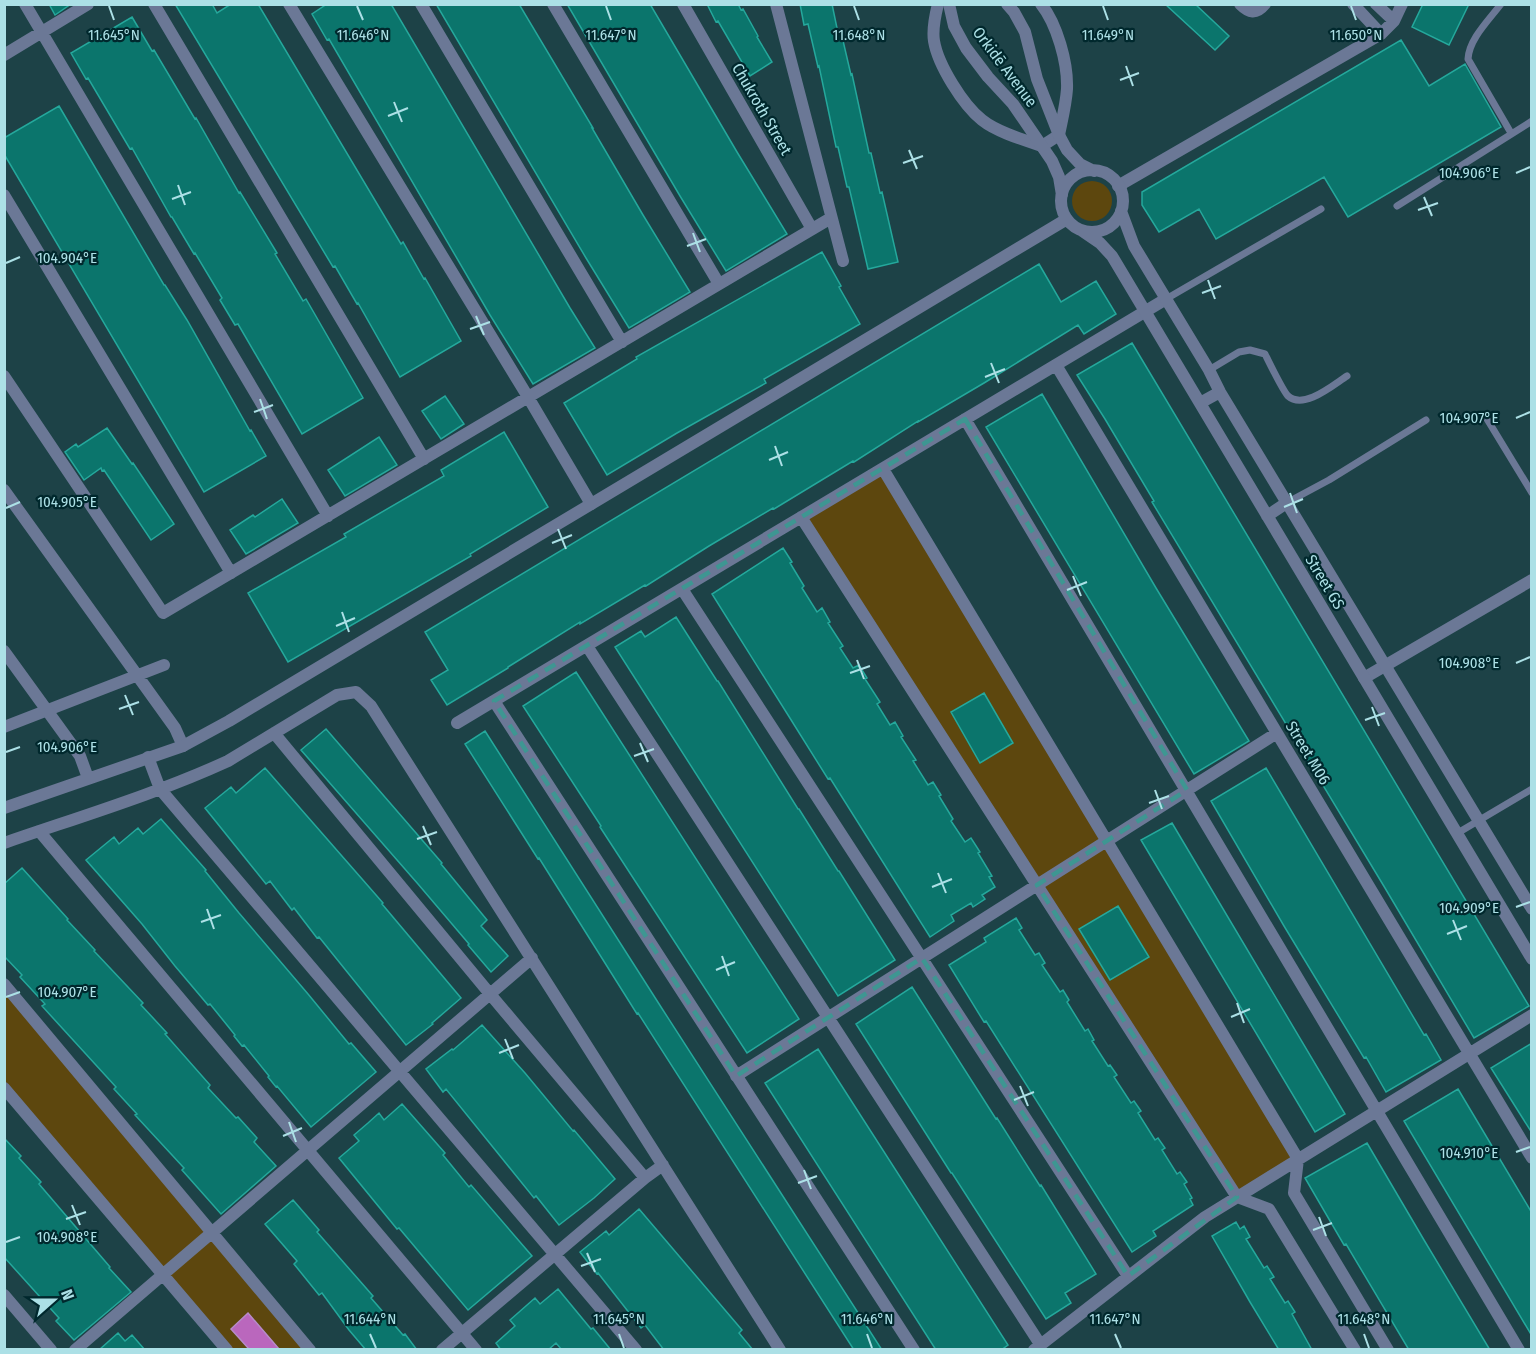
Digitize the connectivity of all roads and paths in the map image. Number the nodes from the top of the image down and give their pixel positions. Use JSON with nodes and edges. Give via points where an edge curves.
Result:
{"nodes":[{"id":1,"x":25,"y":4,"type":"edge"},
{"id":2,"x":87,"y":4,"type":"edge"},
{"id":3,"x":154,"y":4,"type":"edge"},
{"id":4,"x":289,"y":4,"type":"edge"},
{"id":5,"x":421,"y":4,"type":"edge"},
{"id":6,"x":554,"y":4,"type":"edge"},
{"id":7,"x":683,"y":4,"type":"edge"},
{"id":8,"x":776,"y":4,"type":"edge"},
{"id":9,"x":938,"y":4,"type":"edge"},
{"id":10,"x":949,"y":4,"type":"edge"},
{"id":11,"x":1007,"y":4,"type":"edge"},
{"id":12,"x":1041,"y":4,"type":"edge"},
{"id":13,"x":1266,"y":4,"type":"edge"},
{"id":14,"x":1353,"y":4,"type":"edge"},
{"id":15,"x":1377,"y":4,"type":"edge"},
{"id":16,"x":1402,"y":4,"type":"edge"},
{"id":17,"x":1501,"y":4,"type":"edge"},
{"id":18,"x":1243,"y":8,"type":"edge"},
{"id":19,"x":1394,"y":21,"type":"junction"},
{"id":20,"x":41,"y":32,"type":"junction"},
{"id":21,"x":1381,"y":34,"type":"junction"},
{"id":22,"x":4,"y":55,"type":"edge"},
{"id":23,"x":1532,"y":121,"type":"edge"},
{"id":24,"x":1511,"y":133,"type":"junction"},
{"id":25,"x":1059,"y":135,"type":"junction"},
{"id":26,"x":1042,"y":146,"type":"junction"},
{"id":27,"x":1094,"y":171,"type":"junction"},
{"id":28,"x":1118,"y":186,"type":"junction"},
{"id":29,"x":4,"y":195,"type":"edge"},
{"id":30,"x":1062,"y":195,"type":"junction"},
{"id":31,"x":1397,"y":206,"type":"dead end"},
{"id":32,"x":1321,"y":209,"type":"dead end"},
{"id":33,"x":1121,"y":211,"type":"junction"},
{"id":34,"x":831,"y":218,"type":"junction"},
{"id":35,"x":1067,"y":219,"type":"junction"},
{"id":36,"x":812,"y":229,"type":"junction"},
{"id":37,"x":1081,"y":230,"type":"junction"},
{"id":38,"x":843,"y":261,"type":"dead end"},
{"id":39,"x":719,"y":284,"type":"junction"},
{"id":40,"x":1166,"y":299,"type":"junction"},
{"id":41,"x":1145,"y":312,"type":"junction"},
{"id":42,"x":621,"y":342,"type":"junction"},
{"id":43,"x":1056,"y":365,"type":"junction"},
{"id":44,"x":1209,"y":370,"type":"junction"},
{"id":45,"x":4,"y":376,"type":"edge"},
{"id":46,"x":1347,"y":376,"type":"dead end"},
{"id":47,"x":1220,"y":392,"type":"junction"},
{"id":48,"x":528,"y":397,"type":"junction"},
{"id":49,"x":1200,"y":404,"type":"junction"},
{"id":50,"x":965,"y":419,"type":"junction"},
{"id":51,"x":1487,"y":419,"type":"dead end"},
{"id":52,"x":1426,"y":420,"type":"dead end"},
{"id":53,"x":424,"y":459,"type":"junction"},
{"id":54,"x":883,"y":469,"type":"junction"},
{"id":55,"x":4,"y":490,"type":"edge"},
{"id":56,"x":1532,"y":494,"type":"edge"},
{"id":57,"x":1288,"y":502,"type":"junction"},
{"id":58,"x":591,"y":504,"type":"junction"},
{"id":59,"x":328,"y":516,"type":"junction"},
{"id":60,"x":1267,"y":516,"type":"junction"},
{"id":61,"x":801,"y":518,"type":"junction"},
{"id":62,"x":231,"y":573,"type":"junction"},
{"id":63,"x":1532,"y":580,"type":"edge"},
{"id":64,"x":682,"y":589,"type":"junction"},
{"id":65,"x":587,"y":646,"type":"junction"},
{"id":66,"x":4,"y":651,"type":"edge"},
{"id":67,"x":164,"y":665,"type":"dead end"},
{"id":68,"x":1386,"y":665,"type":"junction"},
{"id":69,"x":138,"y":675,"type":"junction"},
{"id":70,"x":1364,"y":678,"type":"junction"},
{"id":71,"x":494,"y":701,"type":"junction"},
{"id":72,"x":47,"y":711,"type":"junction"},
{"id":73,"x":457,"y":723,"type":"dead end"},
{"id":74,"x":4,"y":727,"type":"edge"},
{"id":75,"x":274,"y":733,"type":"junction"},
{"id":76,"x":1277,"y":733,"type":"junction"},
{"id":77,"x":183,"y":746,"type":"junction"},
{"id":78,"x":148,"y":757,"type":"junction"},
{"id":79,"x":88,"y":778,"type":"junction"},
{"id":80,"x":160,"y":789,"type":"junction"},
{"id":81,"x":1532,"y":789,"type":"edge"},
{"id":82,"x":1186,"y":790,"type":"junction"},
{"id":83,"x":4,"y":808,"type":"edge"},
{"id":84,"x":1479,"y":821,"type":"junction"},
{"id":85,"x":39,"y":831,"type":"junction"},
{"id":86,"x":1456,"y":834,"type":"junction"},
{"id":87,"x":1107,"y":841,"type":"junction"},
{"id":88,"x":4,"y":843,"type":"edge"},
{"id":89,"x":1037,"y":885,"type":"junction"},
{"id":90,"x":1532,"y":909,"type":"edge"},
{"id":91,"x":532,"y":958,"type":"junction"},
{"id":92,"x":921,"y":958,"type":"junction"},
{"id":93,"x":1532,"y":959,"type":"edge"},
{"id":94,"x":4,"y":984,"type":"edge"},
{"id":95,"x":490,"y":994,"type":"junction"},
{"id":96,"x":1532,"y":1015,"type":"edge"},
{"id":97,"x":828,"y":1017,"type":"junction"},
{"id":98,"x":1469,"y":1054,"type":"junction"},
{"id":99,"x":400,"y":1071,"type":"junction"},
{"id":100,"x":736,"y":1076,"type":"junction"},
{"id":101,"x":4,"y":1088,"type":"edge"},
{"id":102,"x":1377,"y":1110,"type":"junction"},
{"id":103,"x":308,"y":1150,"type":"junction"},
{"id":104,"x":1532,"y":1158,"type":"edge"},
{"id":105,"x":1298,"y":1159,"type":"junction"},
{"id":106,"x":663,"y":1165,"type":"junction"},
{"id":107,"x":645,"y":1178,"type":"junction"},
{"id":108,"x":1237,"y":1197,"type":"junction"},
{"id":109,"x":211,"y":1232,"type":"junction"},
{"id":110,"x":555,"y":1254,"type":"junction"},
{"id":111,"x":163,"y":1274,"type":"junction"},
{"id":112,"x":1128,"y":1276,"type":"junction"},
{"id":113,"x":4,"y":1295,"type":"edge"},
{"id":114,"x":462,"y":1333,"type":"junction"},
{"id":115,"x":1037,"y":1347,"type":"edge"},
{"id":116,"x":51,"y":1350,"type":"edge"},
{"id":117,"x":75,"y":1350,"type":"edge"},
{"id":118,"x":228,"y":1350,"type":"edge"},
{"id":119,"x":310,"y":1350,"type":"edge"},
{"id":120,"x":442,"y":1350,"type":"edge"},
{"id":121,"x":476,"y":1350,"type":"edge"},
{"id":122,"x":636,"y":1350,"type":"edge"},
{"id":123,"x":780,"y":1350,"type":"edge"},
{"id":124,"x":914,"y":1350,"type":"edge"},
{"id":125,"x":1355,"y":1350,"type":"edge"},
{"id":126,"x":1388,"y":1350,"type":"edge"},
{"id":127,"x":1519,"y":1350,"type":"edge"}],
"edges":[{"from":1,"to":20,"type":"street"},
{"from":2,"to":20,"type":"street"},
{"from":3,"to":53,"type":"street"},
{"from":4,"to":48,"type":"street"},
{"from":5,"to":42,"type":"street"},
{"from":6,"to":39,"type":"street"},
{"from":7,"to":36,"type":"street","name":"Chukroth Street"},
{"from":8,"to":34,"type":"street"},
{"from":9,"to":26,"type":"street","via":[[934,41],[940,61],[960,96],[983,121]]},
{"from":10,"to":26,"type":"street","name":"Orkidē Avenue","via":[[954,26],[966,48]]},
{"from":11,"to":25,"type":"street","name":"Orkidē Avenue","via":[[1025,33],[1037,79]]},
{"from":12,"to":25,"type":"street","name":"Orkidē Avenue","via":[[1063,52],[1067,87]]},
{"from":13,"to":18,"type":"street","via":[[1255,12]]},
{"from":14,"to":21,"type":"street"},
{"from":15,"to":19,"type":"street"},
{"from":16,"to":19,"type":"street"},
{"from":17,"to":24,"type":"lane","via":[[1476,37],[1468,59]]},
{"from":19,"to":21,"type":"street"},
{"from":20,"to":22,"type":"street"},
{"from":20,"to":59,"type":"street"},
{"from":21,"to":28,"type":"street"},
{"from":23,"to":24,"type":"lane"},
{"from":24,"to":31,"type":"lane"},
{"from":25,"to":26,"type":"street"},
{"from":25,"to":27,"type":"street","name":"Orkidē Avenue","via":[[1080,164]]},
{"from":26,"to":30,"type":"street","name":"Orkidē Avenue","via":[[1059,177]]},
{"from":27,"to":28,"type":"street","via":[[1108,175]]},
{"from":27,"to":30,"type":"street","via":[[1070,179]]},
{"from":28,"to":33,"type":"street"},
{"from":29,"to":62,"type":"street"},
{"from":30,"to":35,"type":"street"},
{"from":32,"to":40,"type":"lane"},
{"from":33,"to":37,"type":"street","via":[[1106,229]]},
{"from":33,"to":40,"type":"street","name":"Street GS","via":[[1134,246]]},
{"from":34,"to":36,"type":"street"},
{"from":34,"to":38,"type":"street"},
{"from":35,"to":37,"type":"street"},
{"from":35,"to":58,"type":"street"},
{"from":36,"to":39,"type":"street"},
{"from":37,"to":41,"type":"street","name":"Street GS","via":[[1112,256]]},
{"from":39,"to":42,"type":"street"},
{"from":40,"to":41,"type":"street"},
{"from":40,"to":44,"type":"street","name":"Street GS"},
{"from":41,"to":43,"type":"street"},
{"from":41,"to":49,"type":"street","name":"Street GS"},
{"from":42,"to":48,"type":"street"},
{"from":43,"to":50,"type":"street"},
{"from":43,"to":76,"type":"street","name":"Street M06"},
{"from":44,"to":46,"type":"lane","via":[[1239,352],[1265,354],[1288,396],[1299,401],[1313,398]]},
{"from":44,"to":47,"type":"street","name":"Street GS"},
{"from":45,"to":62,"type":"street","via":[[163,613]]},
{"from":47,"to":49,"type":"street"},
{"from":47,"to":57,"type":"street","name":"Street GS"},
{"from":48,"to":53,"type":"street"},
{"from":48,"to":58,"type":"street"},
{"from":49,"to":60,"type":"street","name":"Street GS"},
{"from":50,"to":54,"type":"street"},
{"from":50,"to":82,"type":"street"},
{"from":51,"to":56,"type":"lane"},
{"from":52,"to":57,"type":"lane"},
{"from":53,"to":59,"type":"street"},
{"from":54,"to":61,"type":"street"},
{"from":54,"to":87,"type":"street"},
{"from":55,"to":69,"type":"street"},
{"from":57,"to":60,"type":"street"},
{"from":57,"to":68,"type":"street","name":"Street GS"},
{"from":58,"to":77,"type":"street"},
{"from":59,"to":62,"type":"street"},
{"from":60,"to":70,"type":"street","name":"Street GS"},
{"from":61,"to":64,"type":"street"},
{"from":61,"to":89,"type":"street"},
{"from":63,"to":68,"type":"street"},
{"from":64,"to":65,"type":"street"},
{"from":64,"to":92,"type":"street"},
{"from":65,"to":71,"type":"street"},
{"from":65,"to":97,"type":"street"},
{"from":66,"to":72,"type":"street"},
{"from":67,"to":69,"type":"street"},
{"from":68,"to":70,"type":"street"},
{"from":68,"to":84,"type":"street","name":"Street GS"},
{"from":69,"to":72,"type":"street"},
{"from":69,"to":77,"type":"street"},
{"from":70,"to":86,"type":"street","name":"Street GS"},
{"from":71,"to":73,"type":"street"},
{"from":71,"to":100,"type":"street"},
{"from":72,"to":74,"type":"street"},
{"from":72,"to":79,"type":"street","via":[[80,756]]},
{"from":75,"to":80,"type":"street","via":[[228,761]]},
{"from":75,"to":91,"type":"street","via":[[337,695],[356,692],[371,706]]},
{"from":75,"to":95,"type":"street"},
{"from":76,"to":82,"type":"street"},
{"from":76,"to":98,"type":"street","name":"Street M06"},
{"from":77,"to":78,"type":"street"},
{"from":78,"to":79,"type":"street"},
{"from":78,"to":80,"type":"street"},
{"from":79,"to":83,"type":"street"},
{"from":80,"to":85,"type":"street"},
{"from":80,"to":99,"type":"street"},
{"from":81,"to":84,"type":"lane"},
{"from":82,"to":87,"type":"street"},
{"from":82,"to":102,"type":"street"},
{"from":84,"to":86,"type":"lane"},
{"from":84,"to":90,"type":"street","name":"Street GS"},
{"from":85,"to":88,"type":"street"},
{"from":85,"to":103,"type":"street"},
{"from":86,"to":93,"type":"street","name":"Street GS"},
{"from":87,"to":89,"type":"street"},
{"from":87,"to":105,"type":"street"},
{"from":89,"to":92,"type":"street"},
{"from":89,"to":108,"type":"street"},
{"from":91,"to":95,"type":"street"},
{"from":91,"to":106,"type":"street"},
{"from":92,"to":97,"type":"street"},
{"from":92,"to":112,"type":"street"},
{"from":94,"to":109,"type":"street"},
{"from":95,"to":99,"type":"street"},
{"from":95,"to":107,"type":"street"},
{"from":96,"to":98,"type":"street"},
{"from":97,"to":100,"type":"street"},
{"from":97,"to":115,"type":"street"},
{"from":98,"to":102,"type":"street"},
{"from":98,"to":104,"type":"street","name":"Street M06"},
{"from":99,"to":103,"type":"street"},
{"from":99,"to":110,"type":"street"},
{"from":100,"to":124,"type":"street"},
{"from":101,"to":111,"type":"street"},
{"from":102,"to":105,"type":"street"},
{"from":102,"to":127,"type":"street"},
{"from":103,"to":109,"type":"street"},
{"from":103,"to":114,"type":"street"},
{"from":105,"to":108,"type":"street"},
{"from":105,"to":126,"type":"street","via":[[1294,1193]]},
{"from":106,"to":107,"type":"street"},
{"from":106,"to":123,"type":"street"},
{"from":107,"to":110,"type":"street"},
{"from":108,"to":112,"type":"street"},
{"from":108,"to":125,"type":"street","via":[[1269,1209]]},
{"from":109,"to":111,"type":"street"},
{"from":109,"to":119,"type":"street"},
{"from":110,"to":114,"type":"street"},
{"from":110,"to":122,"type":"street"},
{"from":111,"to":117,"type":"street"},
{"from":111,"to":118,"type":"street"},
{"from":112,"to":115,"type":"street"},
{"from":113,"to":116,"type":"street"},
{"from":114,"to":120,"type":"street"},
{"from":114,"to":121,"type":"street"}]}
